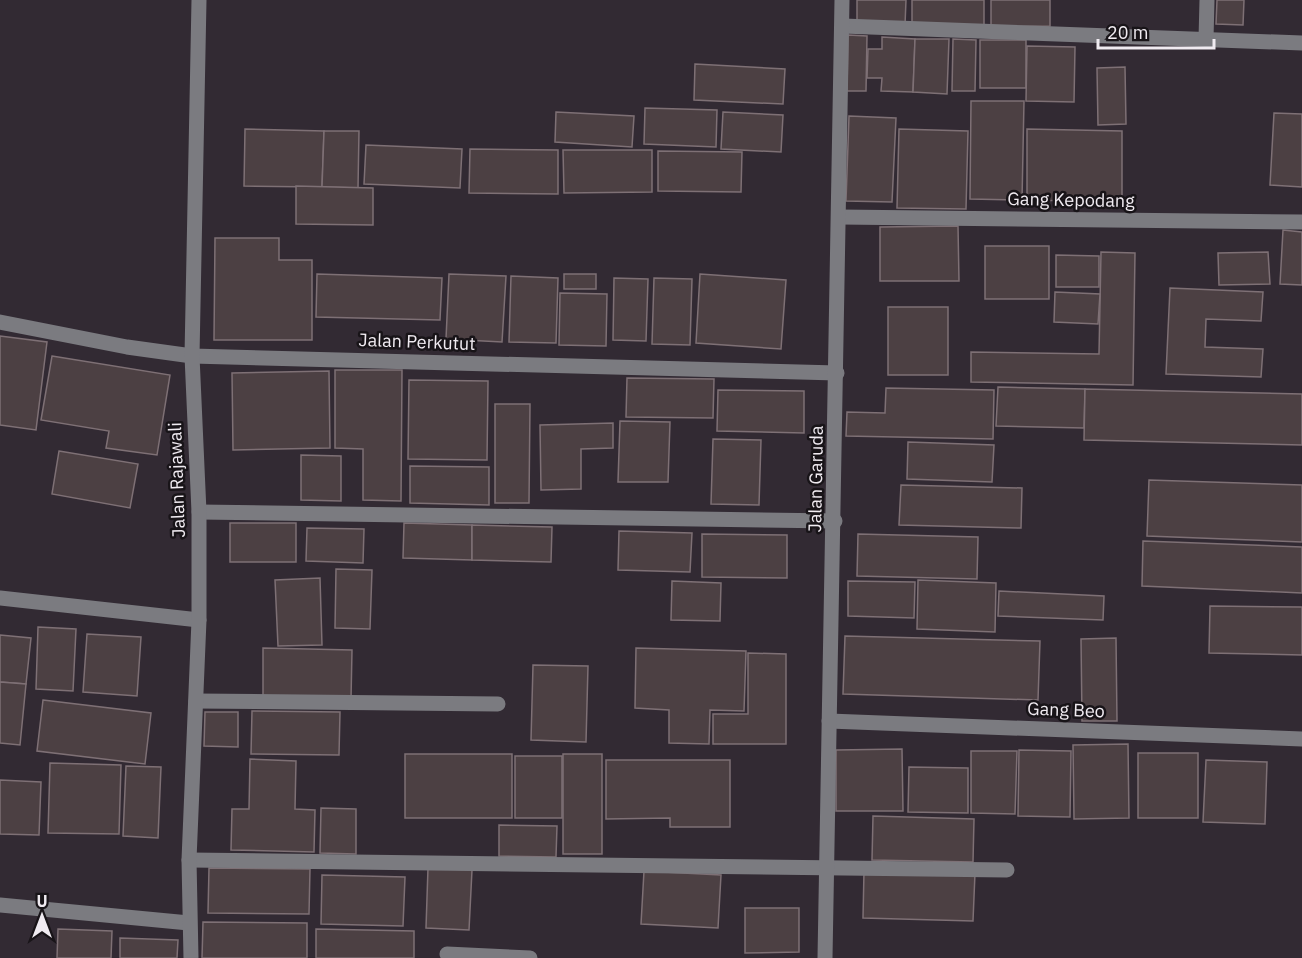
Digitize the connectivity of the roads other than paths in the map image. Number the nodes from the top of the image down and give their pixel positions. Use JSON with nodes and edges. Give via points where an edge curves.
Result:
{"nodes":[{"id":1,"x":199,"y":0,"type":"edge"},
{"id":2,"x":842,"y":0,"type":"edge"},
{"id":3,"x":1207,"y":0,"type":"edge"},
{"id":4,"x":843,"y":27,"type":"junction"},
{"id":5,"x":1206,"y":39,"type":"junction"},
{"id":6,"x":1302,"y":43,"type":"edge"},
{"id":7,"x":839,"y":217,"type":"junction"},
{"id":8,"x":1302,"y":222,"type":"edge"},
{"id":9,"x":0,"y":322,"type":"edge"},
{"id":10,"x":192,"y":356,"type":"junction"},
{"id":11,"x":837,"y":373,"type":"junction"},
{"id":12,"x":199,"y":512,"type":"junction"},
{"id":13,"x":835,"y":521,"type":"junction"},
{"id":14,"x":0,"y":598,"type":"edge"},
{"id":15,"x":199,"y":620,"type":"junction"},
{"id":16,"x":196,"y":701,"type":"junction"},
{"id":17,"x":498,"y":704,"type":"dead end"},
{"id":18,"x":829,"y":721,"type":"junction"},
{"id":19,"x":1302,"y":739,"type":"edge"},
{"id":20,"x":189,"y":860,"type":"junction"},
{"id":21,"x":826,"y":867,"type":"junction"},
{"id":22,"x":1007,"y":870,"type":"dead end"},
{"id":23,"x":0,"y":905,"type":"edge"},
{"id":24,"x":189,"y":922,"type":"junction"},
{"id":25,"x":447,"y":954,"type":"dead end"},
{"id":26,"x":191,"y":958,"type":"edge"},
{"id":27,"x":530,"y":958,"type":"edge"},
{"id":28,"x":825,"y":958,"type":"edge"}],
"edges":[{"from":1,"to":10,"type":"street","name":"Jalan Rajawali"},
{"from":2,"to":4,"type":"street","name":"Jalan Garuda"},
{"from":3,"to":5,"type":"street"},
{"from":4,"to":5,"type":"street"},
{"from":4,"to":7,"type":"street","name":"Jalan Garuda"},
{"from":5,"to":6,"type":"street"},
{"from":7,"to":8,"type":"street","name":"Gang Kepodang"},
{"from":7,"to":11,"type":"street","name":"Jalan Garuda"},
{"from":9,"to":10,"type":"street","name":"Jalan Perkutut"},
{"from":10,"to":11,"type":"street","name":"Jalan Perkutut"},
{"from":10,"to":12,"type":"street","name":"Jalan Rajawali"},
{"from":11,"to":13,"type":"street","name":"Jalan Garuda"},
{"from":12,"to":13,"type":"street"},
{"from":12,"to":15,"type":"street","name":"Jalan Rajawali"},
{"from":13,"to":18,"type":"street","name":"Jalan Garuda"},
{"from":14,"to":15,"type":"street"},
{"from":15,"to":16,"type":"street","name":"Jalan Rajawali"},
{"from":16,"to":17,"type":"street"},
{"from":16,"to":20,"type":"street","name":"Jalan Rajawali"},
{"from":18,"to":19,"type":"street","name":"Gang Beo"},
{"from":18,"to":21,"type":"street","name":"Jalan Garuda"},
{"from":20,"to":21,"type":"street"},
{"from":20,"to":24,"type":"street","name":"Jalan Rajawali"},
{"from":21,"to":22,"type":"street"},
{"from":21,"to":28,"type":"street","name":"Jalan Garuda"},
{"from":23,"to":24,"type":"street"},
{"from":24,"to":26,"type":"street","name":"Jalan Rajawali"},
{"from":25,"to":27,"type":"street"}]}
